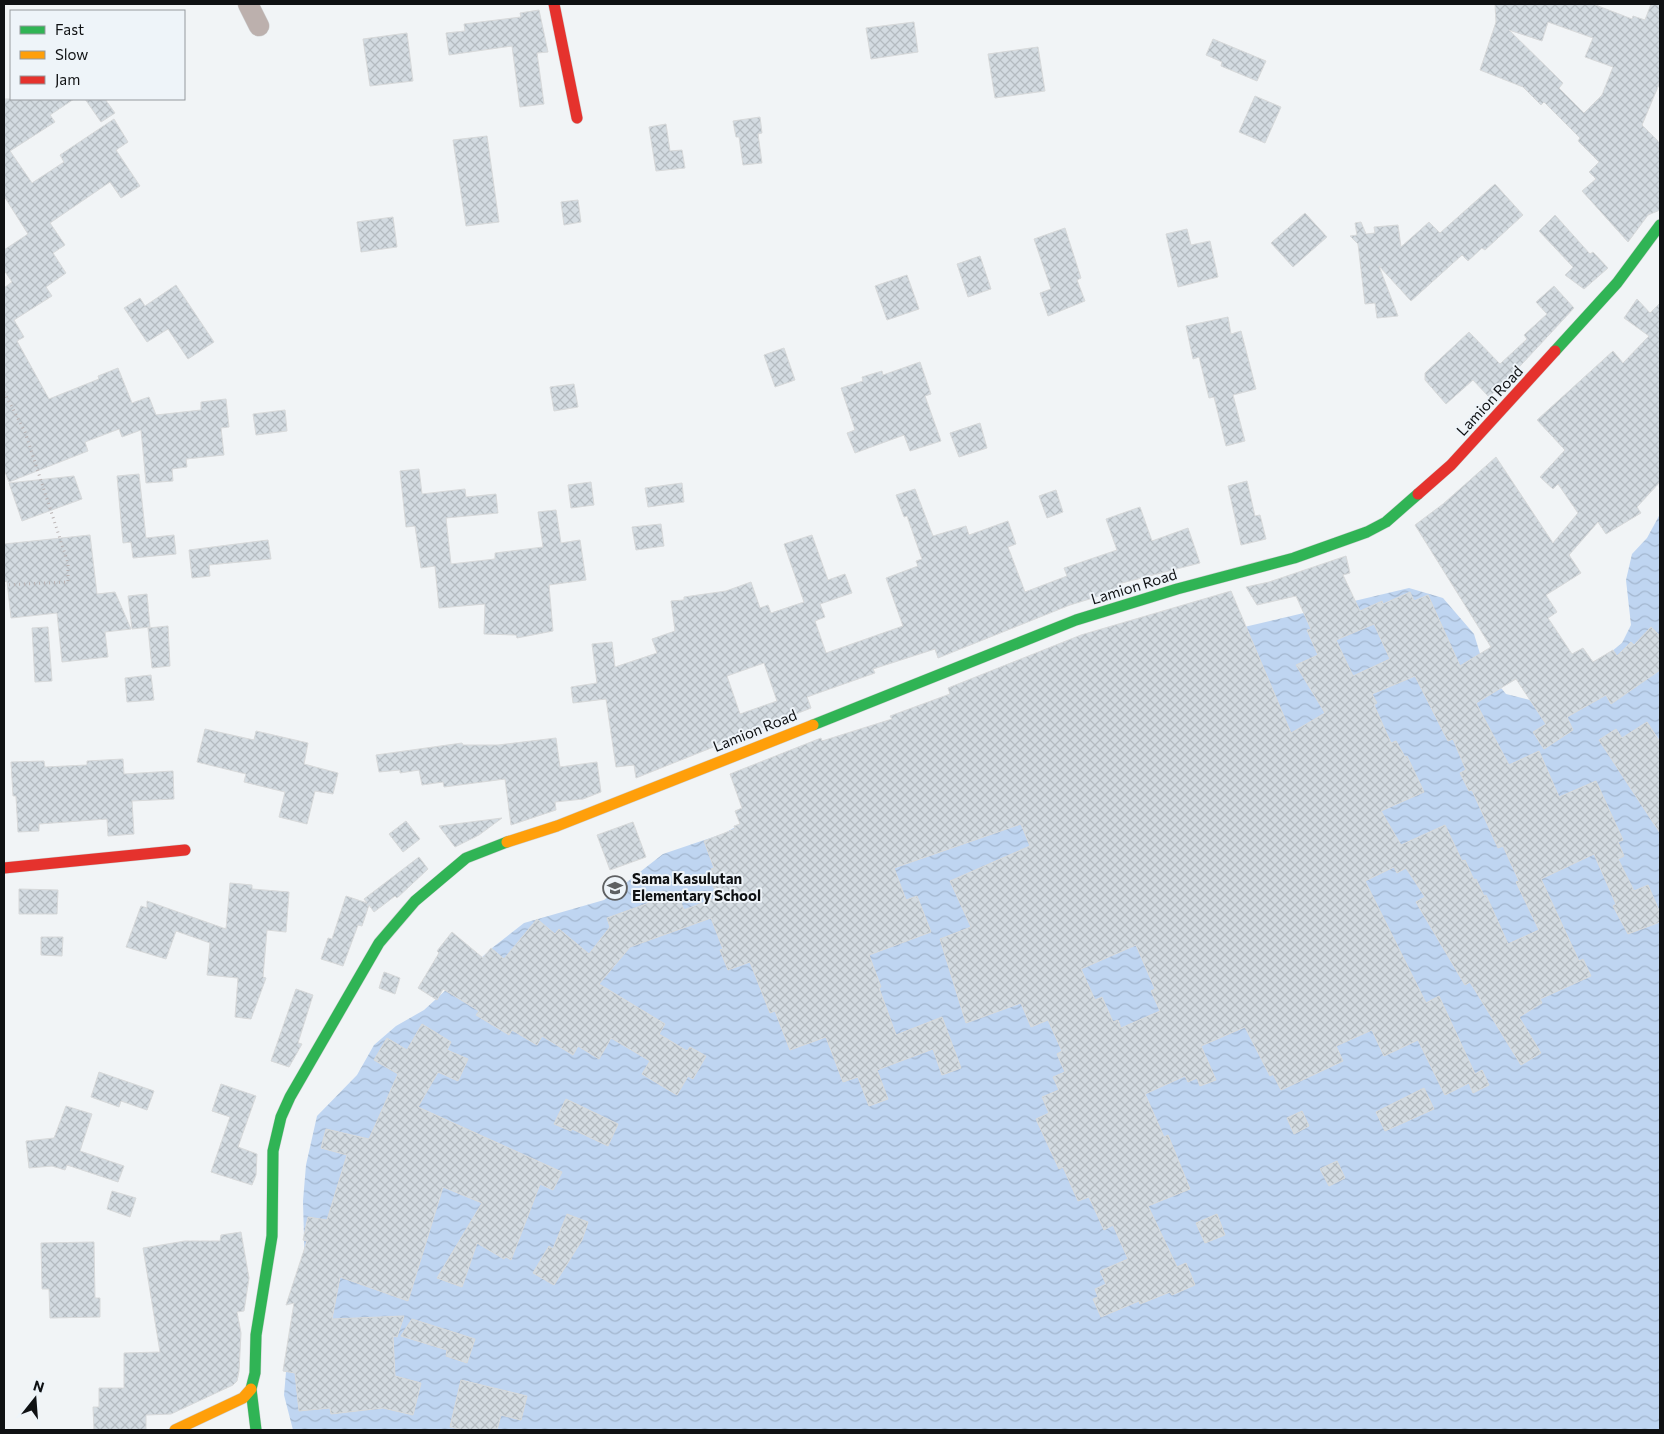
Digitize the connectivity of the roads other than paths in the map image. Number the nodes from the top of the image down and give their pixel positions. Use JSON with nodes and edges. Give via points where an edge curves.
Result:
{"nodes":[{"id":1,"x":248,"y":4,"type":"edge"},
{"id":2,"x":554,"y":4,"type":"edge"},
{"id":3,"x":259,"y":26,"type":"dead end"},
{"id":4,"x":577,"y":118,"type":"dead end"},
{"id":5,"x":1660,"y":225,"type":"edge"},
{"id":6,"x":185,"y":850,"type":"dead end"},
{"id":7,"x":4,"y":868,"type":"edge"},
{"id":8,"x":251,"y":1389,"type":"junction"},
{"id":9,"x":174,"y":1430,"type":"edge"},
{"id":10,"x":256,"y":1430,"type":"edge"}],
"edges":[{"from":1,"to":3,"type":"street"},
{"from":2,"to":4,"type":"street"},
{"from":5,"to":8,"type":"street","name":"Lamion Road","via":[[1617,283],[1507,404],[1450,465],[1386,522],[1294,558],[1076,620],[558,826],[466,858],[415,901],[379,943],[281,1117],[273,1151],[272,1236]]},
{"from":6,"to":7,"type":"street"},
{"from":8,"to":9,"type":"street","via":[[243,1398]]},
{"from":8,"to":10,"type":"street","name":"Lamion Road"}]}
